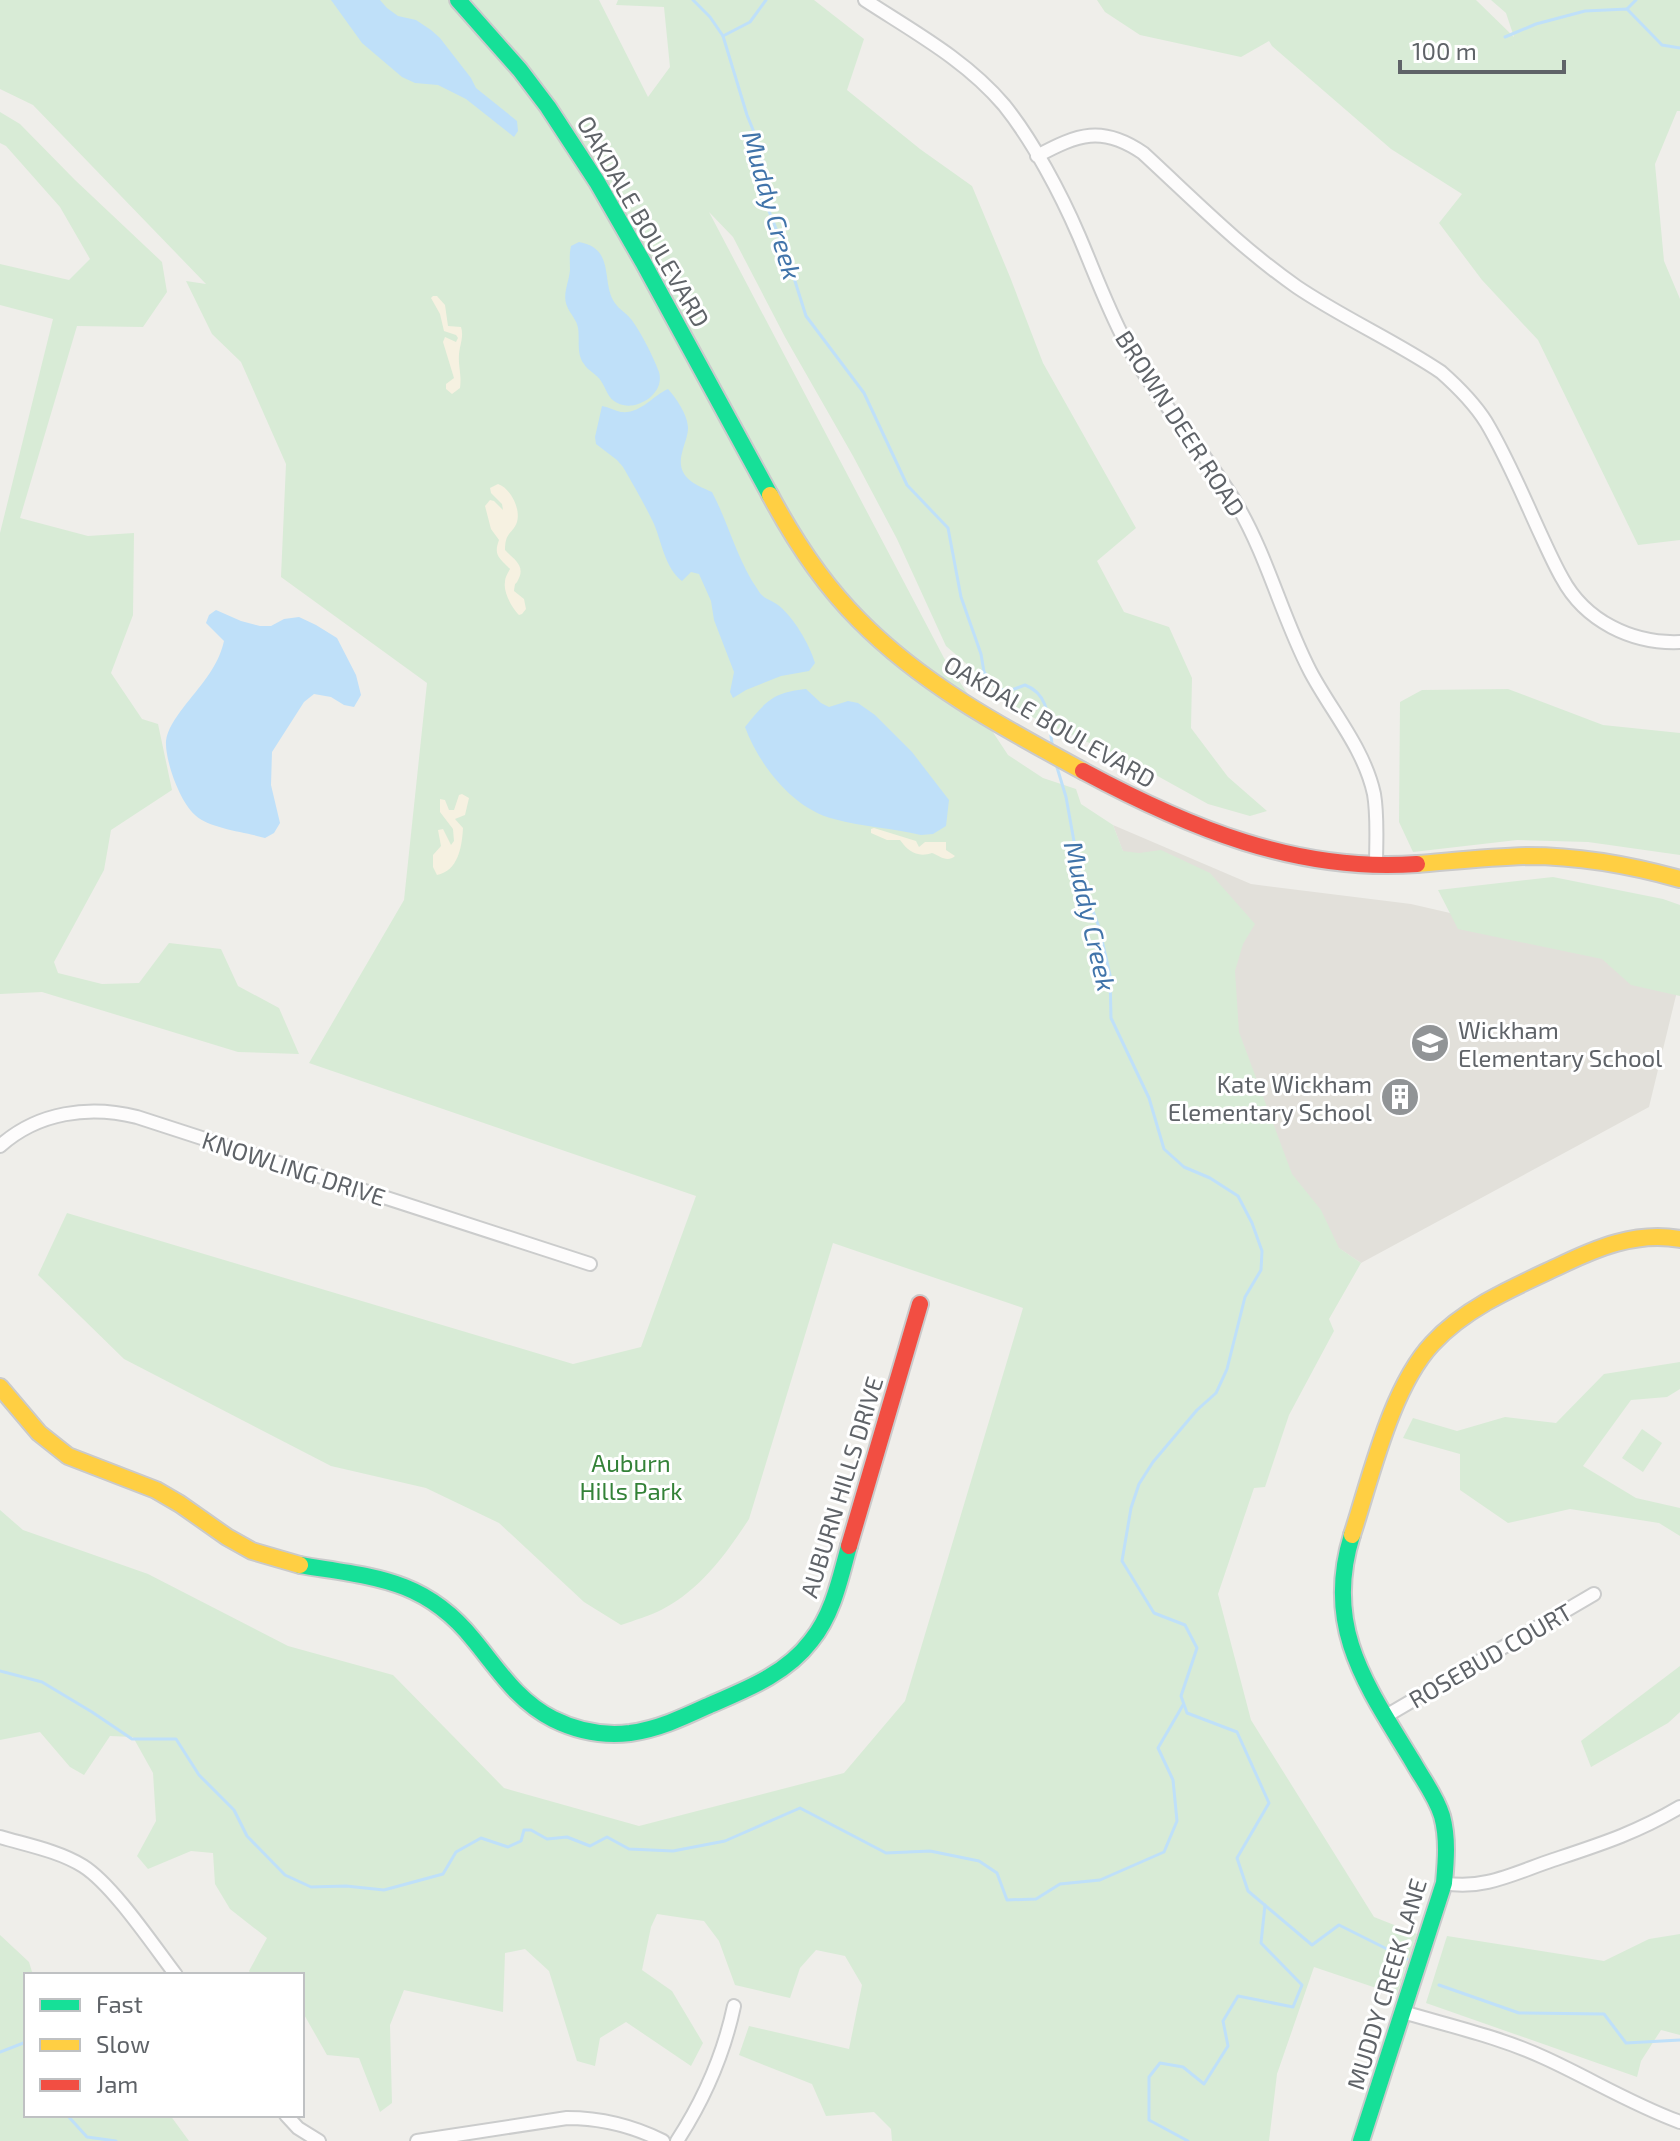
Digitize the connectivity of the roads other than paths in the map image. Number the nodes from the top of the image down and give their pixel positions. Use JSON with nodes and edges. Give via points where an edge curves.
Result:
{"nodes":[{"id":1,"x":458,"y":0,"type":"edge"},
{"id":2,"x":865,"y":0,"type":"edge"},
{"id":3,"x":1037,"y":156,"type":"junction"},
{"id":4,"x":1680,"y":642,"type":"edge"},
{"id":5,"x":1376,"y":866,"type":"junction"},
{"id":6,"x":1680,"y":879,"type":"edge"},
{"id":7,"x":0,"y":1146,"type":"edge"},
{"id":8,"x":1680,"y":1239,"type":"edge"},
{"id":9,"x":590,"y":1264,"type":"dead end"},
{"id":10,"x":920,"y":1304,"type":"dead end"},
{"id":11,"x":0,"y":1387,"type":"edge"},
{"id":12,"x":1594,"y":1594,"type":"dead end"},
{"id":13,"x":1386,"y":1716,"type":"junction"},
{"id":14,"x":1680,"y":1807,"type":"edge"},
{"id":15,"x":0,"y":1837,"type":"edge"},
{"id":16,"x":1444,"y":1883,"type":"junction"},
{"id":17,"x":174,"y":1973,"type":"edge"},
{"id":18,"x":734,"y":2006,"type":"dead end"},
{"id":19,"x":1403,"y":2012,"type":"junction"},
{"id":20,"x":288,"y":2117,"type":"edge"},
{"id":21,"x":1680,"y":2122,"type":"edge"},
{"id":22,"x":460,"y":2138,"type":"edge"},
{"id":23,"x":319,"y":2141,"type":"edge"},
{"id":24,"x":417,"y":2141,"type":"edge"},
{"id":25,"x":663,"y":2141,"type":"edge"},
{"id":26,"x":677,"y":2141,"type":"edge"},
{"id":27,"x":1361,"y":2141,"type":"edge"}],
"edges":[{"from":1,"to":5,"type":"street","name":"OAKDALE BOULEVARD","via":[[533,86],[590,167],[779,512],[824,580],[868,630],[947,693],[1158,811],[1222,838],[1290,856]]},
{"from":2,"to":3,"type":"street","name":"BROWN DEER ROAD","via":[[985,85]]},
{"from":3,"to":4,"type":"street","via":[[1089,135],[1130,144],[1274,270],[1441,372],[1485,421],[1562,578],[1580,603],[1623,633]]},
{"from":3,"to":5,"type":"street","name":"BROWN DEER ROAD","via":[[1136,360],[1238,507],[1310,671],[1360,755],[1375,803]]},
{"from":5,"to":6,"type":"street","name":"OAKDALE BOULEVARD","via":[[1552,856],[1609,862]]},
{"from":7,"to":9,"type":"street","name":"KNOWLING DRIVE","via":[[58,1115],[118,1112]]},
{"from":8,"to":13,"type":"street","name":"MUDDY CREEK LANE","via":[[1610,1244],[1519,1284],[1444,1332],[1412,1371],[1393,1408],[1342,1573],[1345,1635]]},
{"from":10,"to":11,"type":"street","name":"AUBURN HILLS DRIVE","via":[[822,1627],[802,1653],[768,1679],[665,1725],[632,1733],[580,1729],[535,1709],[509,1686],[462,1624],[428,1597],[389,1581],[246,1549],[159,1491],[67,1455],[32,1427]]},
{"from":12,"to":13,"type":"street","name":"ROSEBUD COURT"},
{"from":13,"to":16,"type":"street","name":"MUDDY CREEK LANE","via":[[1441,1813],[1447,1848]]},
{"from":14,"to":16,"type":"street","via":[[1624,1837],[1499,1879],[1471,1886]]},
{"from":15,"to":17,"type":"street","via":[[83,1866],[105,1885]]},
{"from":16,"to":19,"type":"street","name":"MUDDY CREEK LANE"},
{"from":18,"to":26,"type":"street","via":[[718,2060]]},
{"from":19,"to":21,"type":"street","via":[[1543,2057]]},
{"from":19,"to":27,"type":"street","name":"MUDDY CREEK LANE"},
{"from":20,"to":23,"type":"street"},
{"from":22,"to":24,"type":"street"},
{"from":22,"to":25,"type":"street","via":[[588,2118]]}]}
